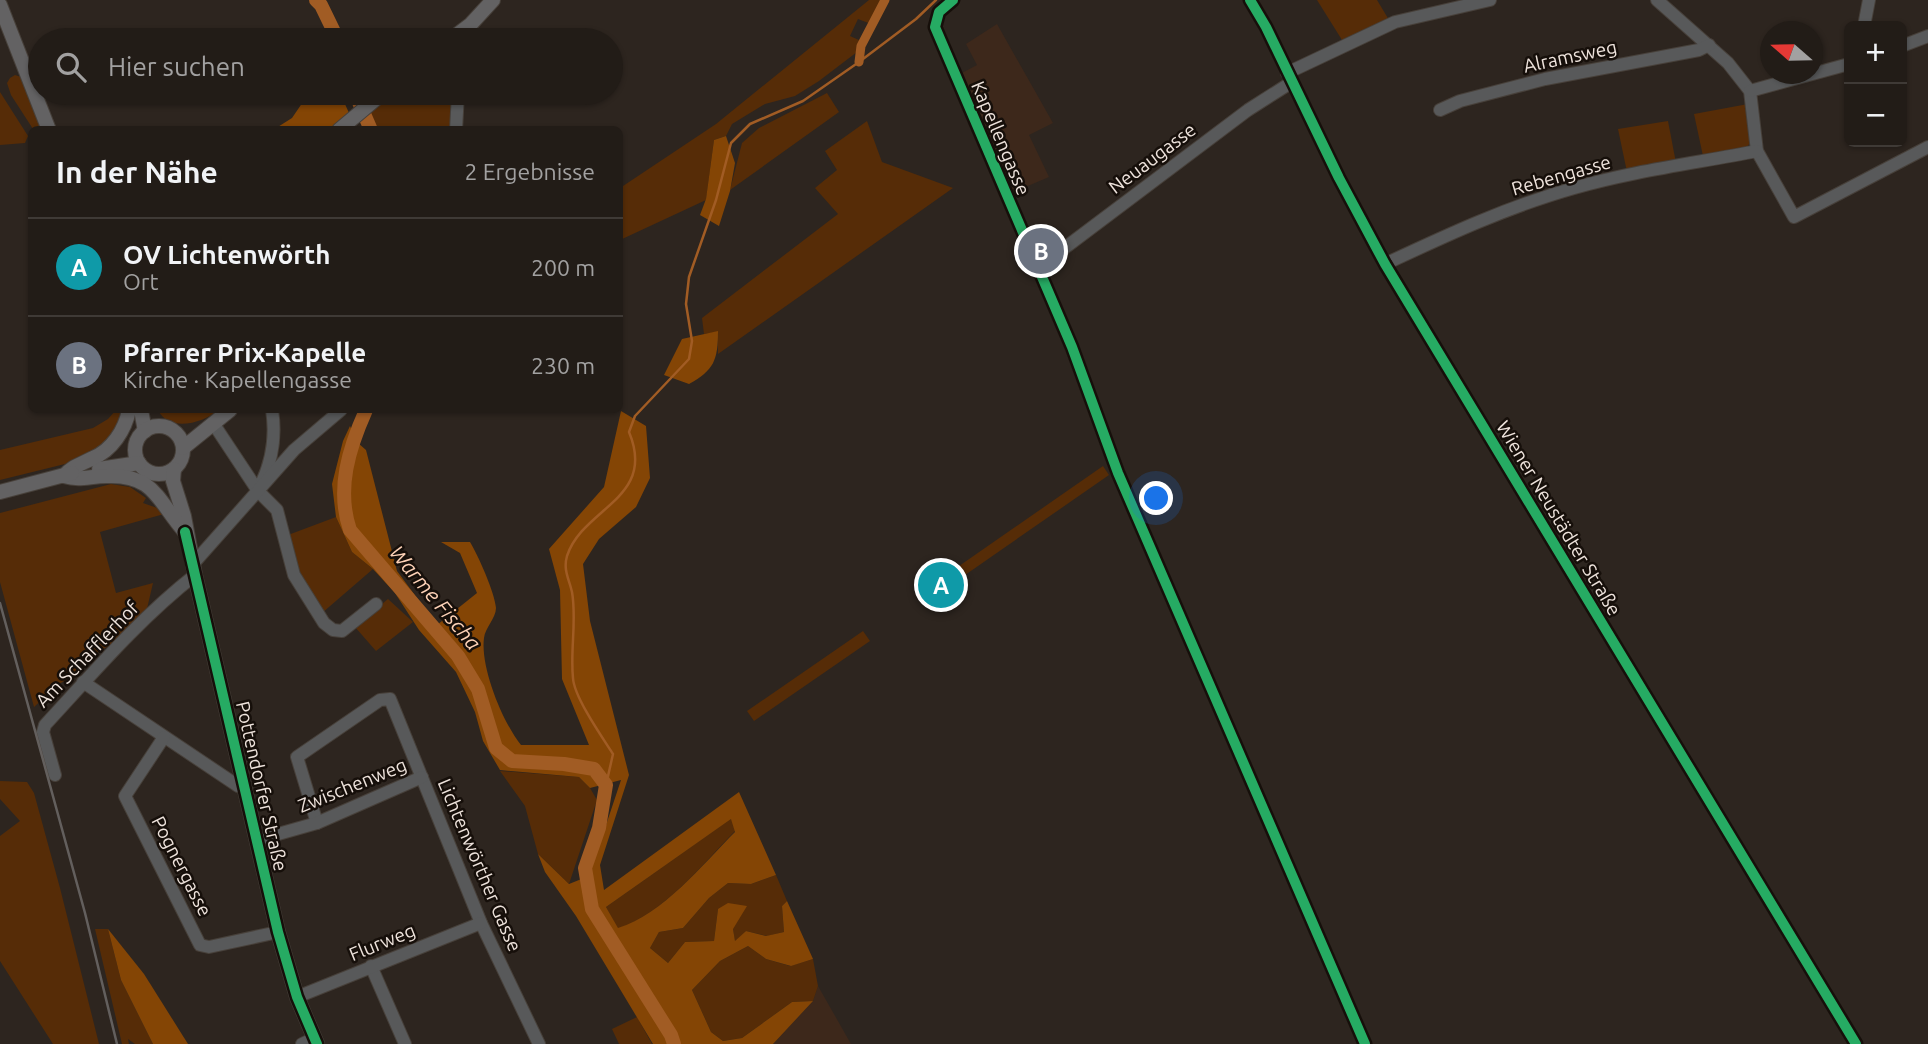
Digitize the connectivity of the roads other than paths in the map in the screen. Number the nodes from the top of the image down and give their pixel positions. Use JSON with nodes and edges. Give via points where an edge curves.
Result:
{"nodes":[{"id":1,"x":493,"y":0,"type":"edge"},
{"id":2,"x":953,"y":0,"type":"edge"},
{"id":3,"x":1250,"y":0,"type":"edge"},
{"id":4,"x":1490,"y":0,"type":"edge"},
{"id":5,"x":1657,"y":0,"type":"edge"},
{"id":6,"x":1868,"y":0,"type":"edge"},
{"id":7,"x":0,"y":5,"type":"edge"},
{"id":8,"x":1865,"y":21,"type":"edge"},
{"id":9,"x":470,"y":28,"type":"edge"},
{"id":10,"x":1928,"y":36,"type":"edge"},
{"id":11,"x":1907,"y":44,"type":"edge"},
{"id":12,"x":1709,"y":45,"type":"junction"},
{"id":13,"x":1844,"y":65,"type":"edge"},
{"id":14,"x":28,"y":76,"type":"edge"},
{"id":15,"x":1289,"y":77,"type":"junction"},
{"id":16,"x":1750,"y":91,"type":"junction"},
{"id":17,"x":39,"y":105,"type":"edge"},
{"id":18,"x":368,"y":105,"type":"edge"},
{"id":19,"x":457,"y":105,"type":"edge"},
{"id":20,"x":1440,"y":110,"type":"dead end"},
{"id":21,"x":47,"y":126,"type":"edge"},
{"id":22,"x":344,"y":126,"type":"edge"},
{"id":23,"x":456,"y":126,"type":"edge"},
{"id":24,"x":1928,"y":147,"type":"edge"},
{"id":25,"x":1757,"y":151,"type":"junction"},
{"id":26,"x":1385,"y":264,"type":"junction"},
{"id":27,"x":1038,"y":268,"type":"junction"},
{"id":28,"x":128,"y":413,"type":"edge"},
{"id":29,"x":142,"y":413,"type":"edge"},
{"id":30,"x":151,"y":413,"type":"edge"},
{"id":31,"x":226,"y":413,"type":"edge"},
{"id":32,"x":272,"y":413,"type":"edge"},
{"id":33,"x":337,"y":413,"type":"edge"},
{"id":34,"x":214,"y":423,"type":"junction"},
{"id":35,"x":160,"y":426,"type":"junction"},
{"id":36,"x":145,"y":431,"type":"junction"},
{"id":37,"x":180,"y":441,"type":"junction"},
{"id":38,"x":137,"y":456,"type":"junction"},
{"id":39,"x":174,"y":469,"type":"junction"},
{"id":40,"x":160,"y":474,"type":"junction"},
{"id":41,"x":64,"y":476,"type":"junction"},
{"id":42,"x":258,"y":491,"type":"junction"},
{"id":43,"x":0,"y":492,"type":"edge"},
{"id":44,"x":185,"y":532,"type":"junction"},
{"id":45,"x":190,"y":574,"type":"junction"},
{"id":46,"x":376,"y":604,"type":"dead end"},
{"id":47,"x":83,"y":682,"type":"junction"},
{"id":48,"x":164,"y":737,"type":"junction"},
{"id":49,"x":55,"y":775,"type":"dead end"},
{"id":50,"x":422,"y":778,"type":"junction"},
{"id":51,"x":244,"y":786,"type":"junction"},
{"id":52,"x":317,"y":822,"type":"junction"},
{"id":53,"x":257,"y":840,"type":"junction"},
{"id":54,"x":481,"y":923,"type":"junction"},
{"id":55,"x":278,"y":932,"type":"junction"},
{"id":56,"x":371,"y":966,"type":"junction"},
{"id":57,"x":297,"y":997,"type":"junction"},
{"id":58,"x":311,"y":1042,"type":"edge"},
{"id":59,"x":405,"y":1044,"type":"edge"},
{"id":60,"x":539,"y":1044,"type":"edge"},
{"id":61,"x":1365,"y":1044,"type":"edge"},
{"id":62,"x":1856,"y":1044,"type":"edge"}],
"edges":[{"from":1,"to":9,"type":"main road"},
{"from":2,"to":27,"type":"street","name":"Kapellengasse","via":[[939,12],[935,27]]},
{"from":3,"to":15,"type":"street","name":"Wiener Neustädter Straße"},
{"from":4,"to":15,"type":"street","name":"Neuaugasse","via":[[1395,22]]},
{"from":5,"to":12,"type":"street"},
{"from":6,"to":8,"type":"street"},
{"from":7,"to":14,"type":"main road"},
{"from":10,"to":11,"type":"street"},
{"from":12,"to":16,"type":"street"},
{"from":12,"to":20,"type":"street","name":"Alramsweg","via":[[1545,79]]},
{"from":13,"to":16,"type":"street"},
{"from":15,"to":26,"type":"street","name":"Wiener Neustädter Straße"},
{"from":15,"to":27,"type":"street","name":"Neuaugasse"},
{"from":16,"to":25,"type":"street"},
{"from":17,"to":21,"type":"main road"},
{"from":18,"to":22,"type":"main road"},
{"from":19,"to":23,"type":"street"},
{"from":24,"to":25,"type":"street","via":[[1794,217]]},
{"from":25,"to":26,"type":"street","name":"Rebengasse","via":[[1572,189],[1483,218]]},
{"from":26,"to":62,"type":"street","name":"Wiener Neustädter Straße"},
{"from":27,"to":61,"type":"street","name":"Kapellengasse","via":[[1118,474]]},
{"from":28,"to":41,"type":"main road","via":[[110,446]]},
{"from":29,"to":36,"type":"main road"},
{"from":30,"to":35,"type":"main road"},
{"from":31,"to":34,"type":"main road"},
{"from":32,"to":42,"type":"street","via":[[272,451]]},
{"from":33,"to":42,"type":"street","name":"Am Schafflerhof","via":[[294,450]]},
{"from":34,"to":37,"type":"main road"},
{"from":34,"to":42,"type":"street"},
{"from":35,"to":36,"type":"main road"},
{"from":35,"to":37,"type":"main road","via":[[172,430]]},
{"from":36,"to":38,"type":"main road"},
{"from":37,"to":39,"type":"main road","via":[[183,456]]},
{"from":38,"to":40,"type":"main road","via":[[148,471]]},
{"from":38,"to":41,"type":"main road"},
{"from":39,"to":40,"type":"main road"},
{"from":39,"to":44,"type":"main road","name":"Pottendorfer Straße"},
{"from":40,"to":44,"type":"main road","name":"Pottendorfer Straße"},
{"from":41,"to":43,"type":"main road"},
{"from":41,"to":44,"type":"main road","via":[[79,480],[121,475],[140,480],[163,501]]},
{"from":42,"to":45,"type":"street","name":"Am Schafflerhof"},
{"from":42,"to":46,"type":"street","via":[[277,510],[294,576],[324,623],[342,631]]},
{"from":44,"to":45,"type":"main road","name":"Pottendorfer Straße"},
{"from":45,"to":47,"type":"street","name":"Am Schafflerhof"},
{"from":45,"to":51,"type":"main road","name":"Pottendorfer Straße"},
{"from":47,"to":48,"type":"street"},
{"from":47,"to":49,"type":"street","name":"Am Schafflerhof","via":[[45,725]]},
{"from":48,"to":51,"type":"street"},
{"from":48,"to":55,"type":"street","name":"Pognergasse","via":[[125,796],[200,945]]},
{"from":50,"to":52,"type":"street","name":"Zwischenweg"},
{"from":50,"to":52,"type":"street","name":"Lichtenwörther Gasse","via":[[390,699],[380,700],[297,757]]},
{"from":50,"to":54,"type":"street","name":"Lichtenwörther Gasse"},
{"from":51,"to":53,"type":"main road","name":"Pottendorfer Straße"},
{"from":52,"to":53,"type":"street","name":"Zwischenweg"},
{"from":53,"to":55,"type":"main road","name":"Pottendorfer Straße"},
{"from":54,"to":56,"type":"street","name":"Flurweg"},
{"from":54,"to":60,"type":"street","name":"Lichtenwörther Gasse"},
{"from":55,"to":57,"type":"main road","name":"Pottendorfer Straße"},
{"from":56,"to":57,"type":"street","name":"Flurweg"},
{"from":56,"to":59,"type":"street"},
{"from":57,"to":58,"type":"main road","name":"Pottendorfer Straße"}]}
